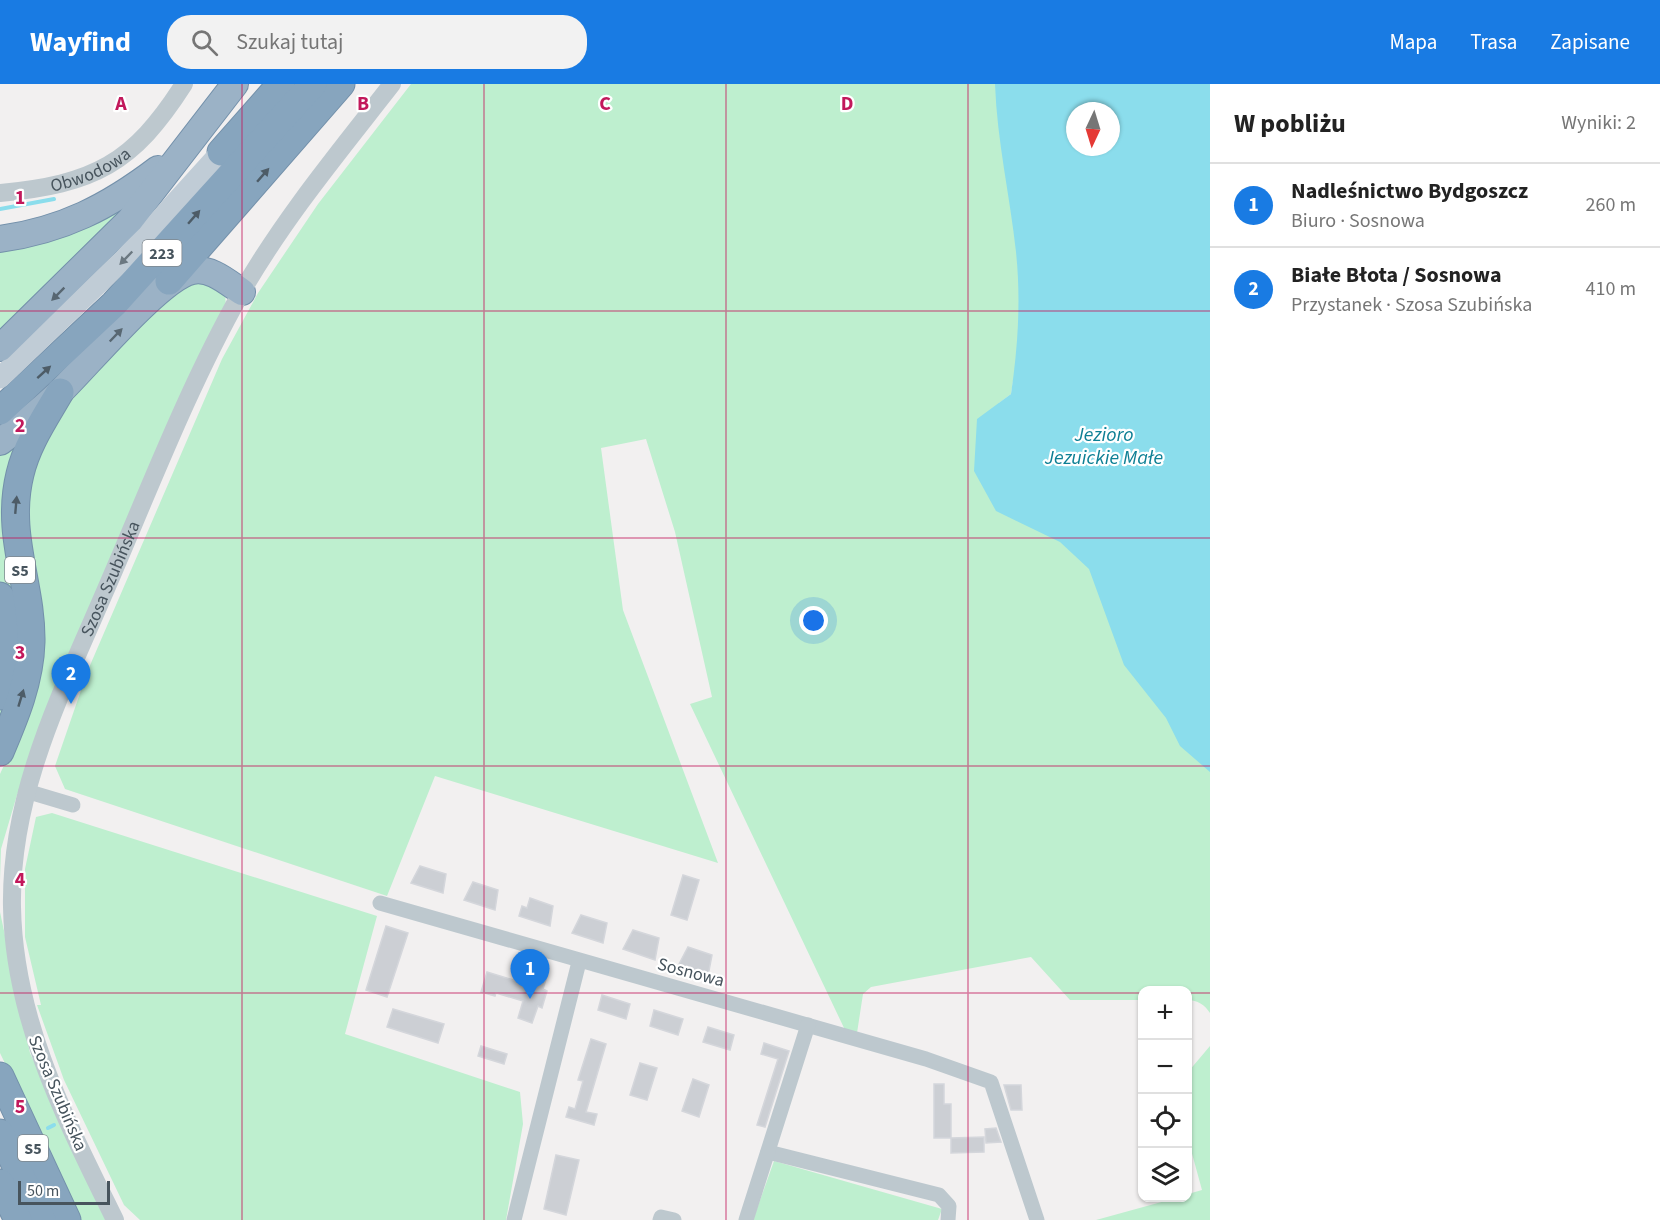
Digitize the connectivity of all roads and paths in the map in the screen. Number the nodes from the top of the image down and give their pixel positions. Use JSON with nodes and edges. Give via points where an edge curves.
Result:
{"nodes":[{"id":1,"x":184,"y":84,"type":"edge"},
{"id":2,"x":235,"y":84,"type":"edge"},
{"id":3,"x":281,"y":84,"type":"edge"},
{"id":4,"x":313,"y":84,"type":"edge"},
{"id":5,"x":341,"y":84,"type":"edge"},
{"id":6,"x":392,"y":84,"type":"edge"},
{"id":7,"x":207,"y":123,"type":"junction"},
{"id":8,"x":221,"y":152,"type":"joint"},
{"id":9,"x":0,"y":193,"type":"edge"},
{"id":10,"x":0,"y":239,"type":"edge"},
{"id":11,"x":169,"y":281,"type":"junction"},
{"id":12,"x":242,"y":292,"type":"junction"},
{"id":13,"x":0,"y":348,"type":"edge"},
{"id":14,"x":0,"y":378,"type":"edge"},
{"id":15,"x":60,"y":392,"type":"junction"},
{"id":16,"x":0,"y":411,"type":"edge"},
{"id":17,"x":0,"y":442,"type":"edge"},
{"id":18,"x":0,"y":596,"type":"edge"},
{"id":19,"x":0,"y":696,"type":"edge"},
{"id":20,"x":0,"y":752,"type":"edge"},
{"id":21,"x":27,"y":791,"type":"junction"},
{"id":22,"x":73,"y":805,"type":"dead end"},
{"id":23,"x":380,"y":903,"type":"dead end"},
{"id":24,"x":579,"y":962,"type":"junction"},
{"id":25,"x":808,"y":1025,"type":"junction"},
{"id":26,"x":0,"y":1076,"type":"edge"},
{"id":27,"x":0,"y":1133,"type":"edge"},
{"id":28,"x":768,"y":1152,"type":"junction"},
{"id":29,"x":0,"y":1183,"type":"edge"},
{"id":30,"x":18,"y":1220,"type":"edge"},
{"id":31,"x":42,"y":1220,"type":"edge"},
{"id":32,"x":67,"y":1220,"type":"edge"},
{"id":33,"x":115,"y":1220,"type":"edge"},
{"id":34,"x":514,"y":1220,"type":"edge"},
{"id":35,"x":660,"y":1220,"type":"edge"},
{"id":36,"x":674,"y":1220,"type":"edge"},
{"id":37,"x":746,"y":1220,"type":"edge"},
{"id":38,"x":948,"y":1220,"type":"edge"},
{"id":39,"x":1037,"y":1220,"type":"edge"}],
"edges":[{"from":1,"to":9,"type":"street","name":"Obwodowa","via":[[140,143],[111,165],[73,181]]},
{"from":2,"to":7,"type":"highway"},
{"from":3,"to":8,"type":"highway","number":"223"},
{"from":16,"to":4,"type":"highway","number":"223","one_way":true,"via":[[114,304]]},
{"from":11,"to":5,"type":"highway","number":"S5","one_way":true},
{"from":6,"to":12,"type":"street","name":"Szosa Szubińska","via":[[312,187]]},
{"from":7,"to":10,"type":"highway","via":[[160,168],[123,196],[81,219]]},
{"from":7,"to":13,"type":"highway","one_way":true,"via":[[130,220]]},
{"from":8,"to":14,"type":"main road","number":"223","one_way":true,"via":[[124,259]]},
{"from":11,"to":12,"type":"highway","via":[[192,271],[205,271]]},
{"from":15,"to":11,"type":"highway","number":"S5","one_way":true},
{"from":12,"to":21,"type":"street","name":"Szosa Szubińska","via":[[188,400],[54,708]]},
{"from":15,"to":17,"type":"highway"},
{"from":20,"to":15,"type":"highway","number":"S5","one_way":true,"via":[[21,700],[31,643],[14,525],[17,489],[28,450]]},
{"from":18,"to":19,"type":"highway","via":[[12,629],[13,650],[11,672]]},
{"from":21,"to":22,"type":"street"},
{"from":21,"to":33,"type":"street","name":"Szosa Szubińska","via":[[13,876],[19,981],[44,1068]]},
{"from":23,"to":24,"type":"street","name":"Sosnowa"},
{"from":24,"to":25,"type":"street","name":"Sosnowa"},
{"from":24,"to":34,"type":"street"},
{"from":25,"to":28,"type":"street"},
{"from":25,"to":39,"type":"street","name":"Sosnowa","via":[[991,1082]]},
{"from":26,"to":32,"type":"highway","number":"S5"},
{"from":27,"to":31,"type":"highway"},
{"from":28,"to":37,"type":"street"},
{"from":28,"to":38,"type":"street","via":[[939,1195],[949,1206]]},
{"from":29,"to":30,"type":"highway"},
{"from":35,"to":36,"type":"street"}]}
